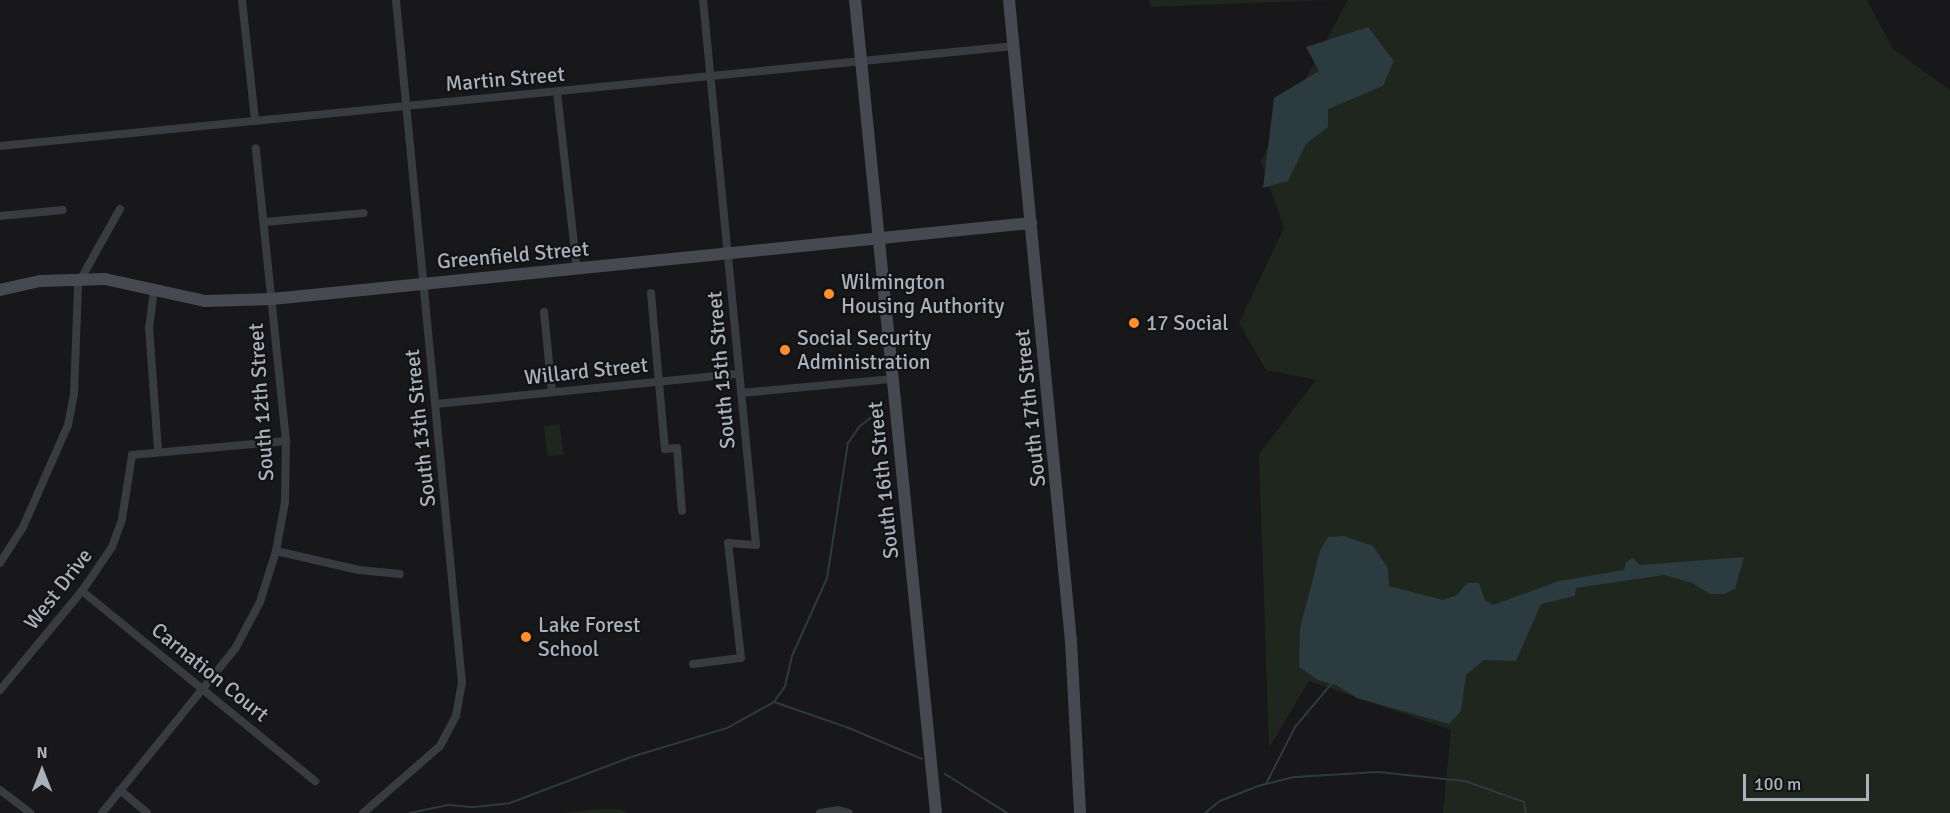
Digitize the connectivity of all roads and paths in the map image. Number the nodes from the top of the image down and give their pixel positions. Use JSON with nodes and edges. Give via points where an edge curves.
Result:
{"nodes":[{"id":1,"x":242,"y":0,"type":"edge"},
{"id":2,"x":396,"y":0,"type":"edge"},
{"id":3,"x":703,"y":0,"type":"edge"},
{"id":4,"x":855,"y":0,"type":"edge"},
{"id":5,"x":1009,"y":0,"type":"edge"},
{"id":6,"x":1014,"y":46,"type":"junction"},
{"id":7,"x":862,"y":60,"type":"junction"},
{"id":8,"x":710,"y":77,"type":"junction"},
{"id":9,"x":557,"y":92,"type":"junction"},
{"id":10,"x":406,"y":106,"type":"junction"},
{"id":11,"x":255,"y":119,"type":"junction"},
{"id":12,"x":0,"y":146,"type":"edge"},
{"id":13,"x":256,"y":149,"type":"dead end"},
{"id":14,"x":120,"y":209,"type":"dead end"},
{"id":15,"x":63,"y":210,"type":"dead end"},
{"id":16,"x":364,"y":213,"type":"dead end"},
{"id":17,"x":0,"y":216,"type":"edge"},
{"id":18,"x":264,"y":222,"type":"junction"},
{"id":19,"x":1031,"y":224,"type":"junction"},
{"id":20,"x":879,"y":239,"type":"junction"},
{"id":21,"x":729,"y":253,"type":"junction"},
{"id":22,"x":577,"y":269,"type":"junction"},
{"id":23,"x":80,"y":279,"type":"junction"},
{"id":24,"x":424,"y":283,"type":"junction"},
{"id":25,"x":154,"y":289,"type":"junction"},
{"id":26,"x":0,"y":290,"type":"edge"},
{"id":27,"x":651,"y":293,"type":"dead end"},
{"id":28,"x":272,"y":299,"type":"junction"},
{"id":29,"x":544,"y":312,"type":"dead end"},
{"id":30,"x":739,"y":374,"type":"junction"},
{"id":31,"x":893,"y":379,"type":"junction"},
{"id":32,"x":660,"y":382,"type":"junction"},
{"id":33,"x":552,"y":392,"type":"junction"},
{"id":34,"x":741,"y":393,"type":"junction"},
{"id":35,"x":436,"y":404,"type":"junction"},
{"id":36,"x":286,"y":441,"type":"junction"},
{"id":37,"x":158,"y":450,"type":"junction"},
{"id":38,"x":682,"y":512,"type":"dead end"},
{"id":39,"x":276,"y":551,"type":"junction"},
{"id":40,"x":0,"y":563,"type":"edge"},
{"id":41,"x":400,"y":574,"type":"dead end"},
{"id":42,"x":82,"y":591,"type":"junction"},
{"id":43,"x":693,"y":663,"type":"dead end"},
{"id":44,"x":0,"y":690,"type":"edge"},
{"id":45,"x":203,"y":690,"type":"junction"},
{"id":46,"x":315,"y":781,"type":"dead end"},
{"id":47,"x":0,"y":790,"type":"edge"},
{"id":48,"x":120,"y":790,"type":"junction"},
{"id":49,"x":30,"y":813,"type":"edge"},
{"id":50,"x":102,"y":813,"type":"edge"},
{"id":51,"x":147,"y":813,"type":"edge"},
{"id":52,"x":363,"y":813,"type":"edge"},
{"id":53,"x":820,"y":813,"type":"edge"},
{"id":54,"x":849,"y":813,"type":"edge"},
{"id":55,"x":936,"y":813,"type":"edge"},
{"id":56,"x":1080,"y":813,"type":"edge"}],
"edges":[{"from":1,"to":11,"type":"street"},
{"from":2,"to":10,"type":"street","name":"South 13th Street"},
{"from":3,"to":8,"type":"street","name":"South 15th Street"},
{"from":4,"to":7,"type":"main road","name":"South 16th Street"},
{"from":5,"to":6,"type":"main road","name":"South 17th Street"},
{"from":6,"to":7,"type":"street","name":"Martin Street"},
{"from":6,"to":19,"type":"main road","name":"South 17th Street"},
{"from":7,"to":8,"type":"street","name":"Martin Street"},
{"from":7,"to":20,"type":"main road","name":"South 16th Street"},
{"from":8,"to":9,"type":"street","name":"Martin Street"},
{"from":8,"to":21,"type":"street","name":"South 15th Street"},
{"from":9,"to":10,"type":"street","name":"Martin Street"},
{"from":9,"to":22,"type":"street"},
{"from":10,"to":11,"type":"street","name":"Martin Street"},
{"from":10,"to":24,"type":"street","name":"South 13th Street"},
{"from":11,"to":12,"type":"street","name":"Martin Street"},
{"from":13,"to":18,"type":"street","name":"South 12th Street"},
{"from":14,"to":23,"type":"street"},
{"from":15,"to":17,"type":"street"},
{"from":16,"to":18,"type":"street"},
{"from":18,"to":28,"type":"street","name":"South 12th Street"},
{"from":19,"to":20,"type":"main road","name":"Greenfield Street"},
{"from":19,"to":56,"type":"main road","name":"South 17th Street","via":[[1071,641]]},
{"from":20,"to":21,"type":"main road","name":"Greenfield Street"},
{"from":20,"to":31,"type":"main road","name":"South 16th Street"},
{"from":21,"to":22,"type":"main road","name":"Greenfield Street"},
{"from":21,"to":30,"type":"street","name":"South 15th Street"},
{"from":22,"to":24,"type":"main road","name":"Greenfield Street"},
{"from":23,"to":25,"type":"main road","name":"Greenfield Street","via":[[105,279]]},
{"from":23,"to":26,"type":"main road","name":"Greenfield Street"},
{"from":23,"to":40,"type":"street","via":[[76,297],[74,395],[68,425],[23,527]]},
{"from":24,"to":28,"type":"main road","name":"Greenfield Street"},
{"from":24,"to":35,"type":"street","name":"South 13th Street"},
{"from":25,"to":28,"type":"main road","name":"Greenfield Street","via":[[205,300]]},
{"from":25,"to":37,"type":"street","via":[[149,327]]},
{"from":27,"to":32,"type":"street"},
{"from":28,"to":36,"type":"street","name":"South 12th Street"},
{"from":29,"to":33,"type":"street"},
{"from":30,"to":32,"type":"street","name":"Willard Street"},
{"from":30,"to":34,"type":"street","name":"South 15th Street"},
{"from":31,"to":34,"type":"street"},
{"from":31,"to":55,"type":"main road","name":"South 16th Street"},
{"from":32,"to":33,"type":"street","name":"Willard Street"},
{"from":32,"to":38,"type":"street","via":[[665,449],[677,448]]},
{"from":33,"to":35,"type":"street","name":"Willard Street"},
{"from":34,"to":43,"type":"street","name":"South 15th Street","via":[[756,545],[728,543],[741,658]]},
{"from":35,"to":52,"type":"street","name":"South 13th Street","via":[[462,670],[460,701],[440,746]]},
{"from":36,"to":37,"type":"street"},
{"from":36,"to":39,"type":"street","name":"South 12th Street","via":[[285,502]]},
{"from":37,"to":42,"type":"street","name":"West Drive","via":[[130,458],[124,510],[115,540]]},
{"from":39,"to":41,"type":"street","via":[[359,570]]},
{"from":39,"to":45,"type":"street","name":"South 12th Street","via":[[250,621]]},
{"from":42,"to":44,"type":"street","name":"West Drive"},
{"from":42,"to":45,"type":"street","name":"Carnation Court"},
{"from":45,"to":46,"type":"street","name":"Carnation Court"},
{"from":45,"to":48,"type":"street","name":"South 12th Street"},
{"from":47,"to":49,"type":"street"},
{"from":48,"to":50,"type":"street","name":"South 12th Street"},
{"from":48,"to":51,"type":"street"},
{"from":53,"to":54,"type":"street"}]}
